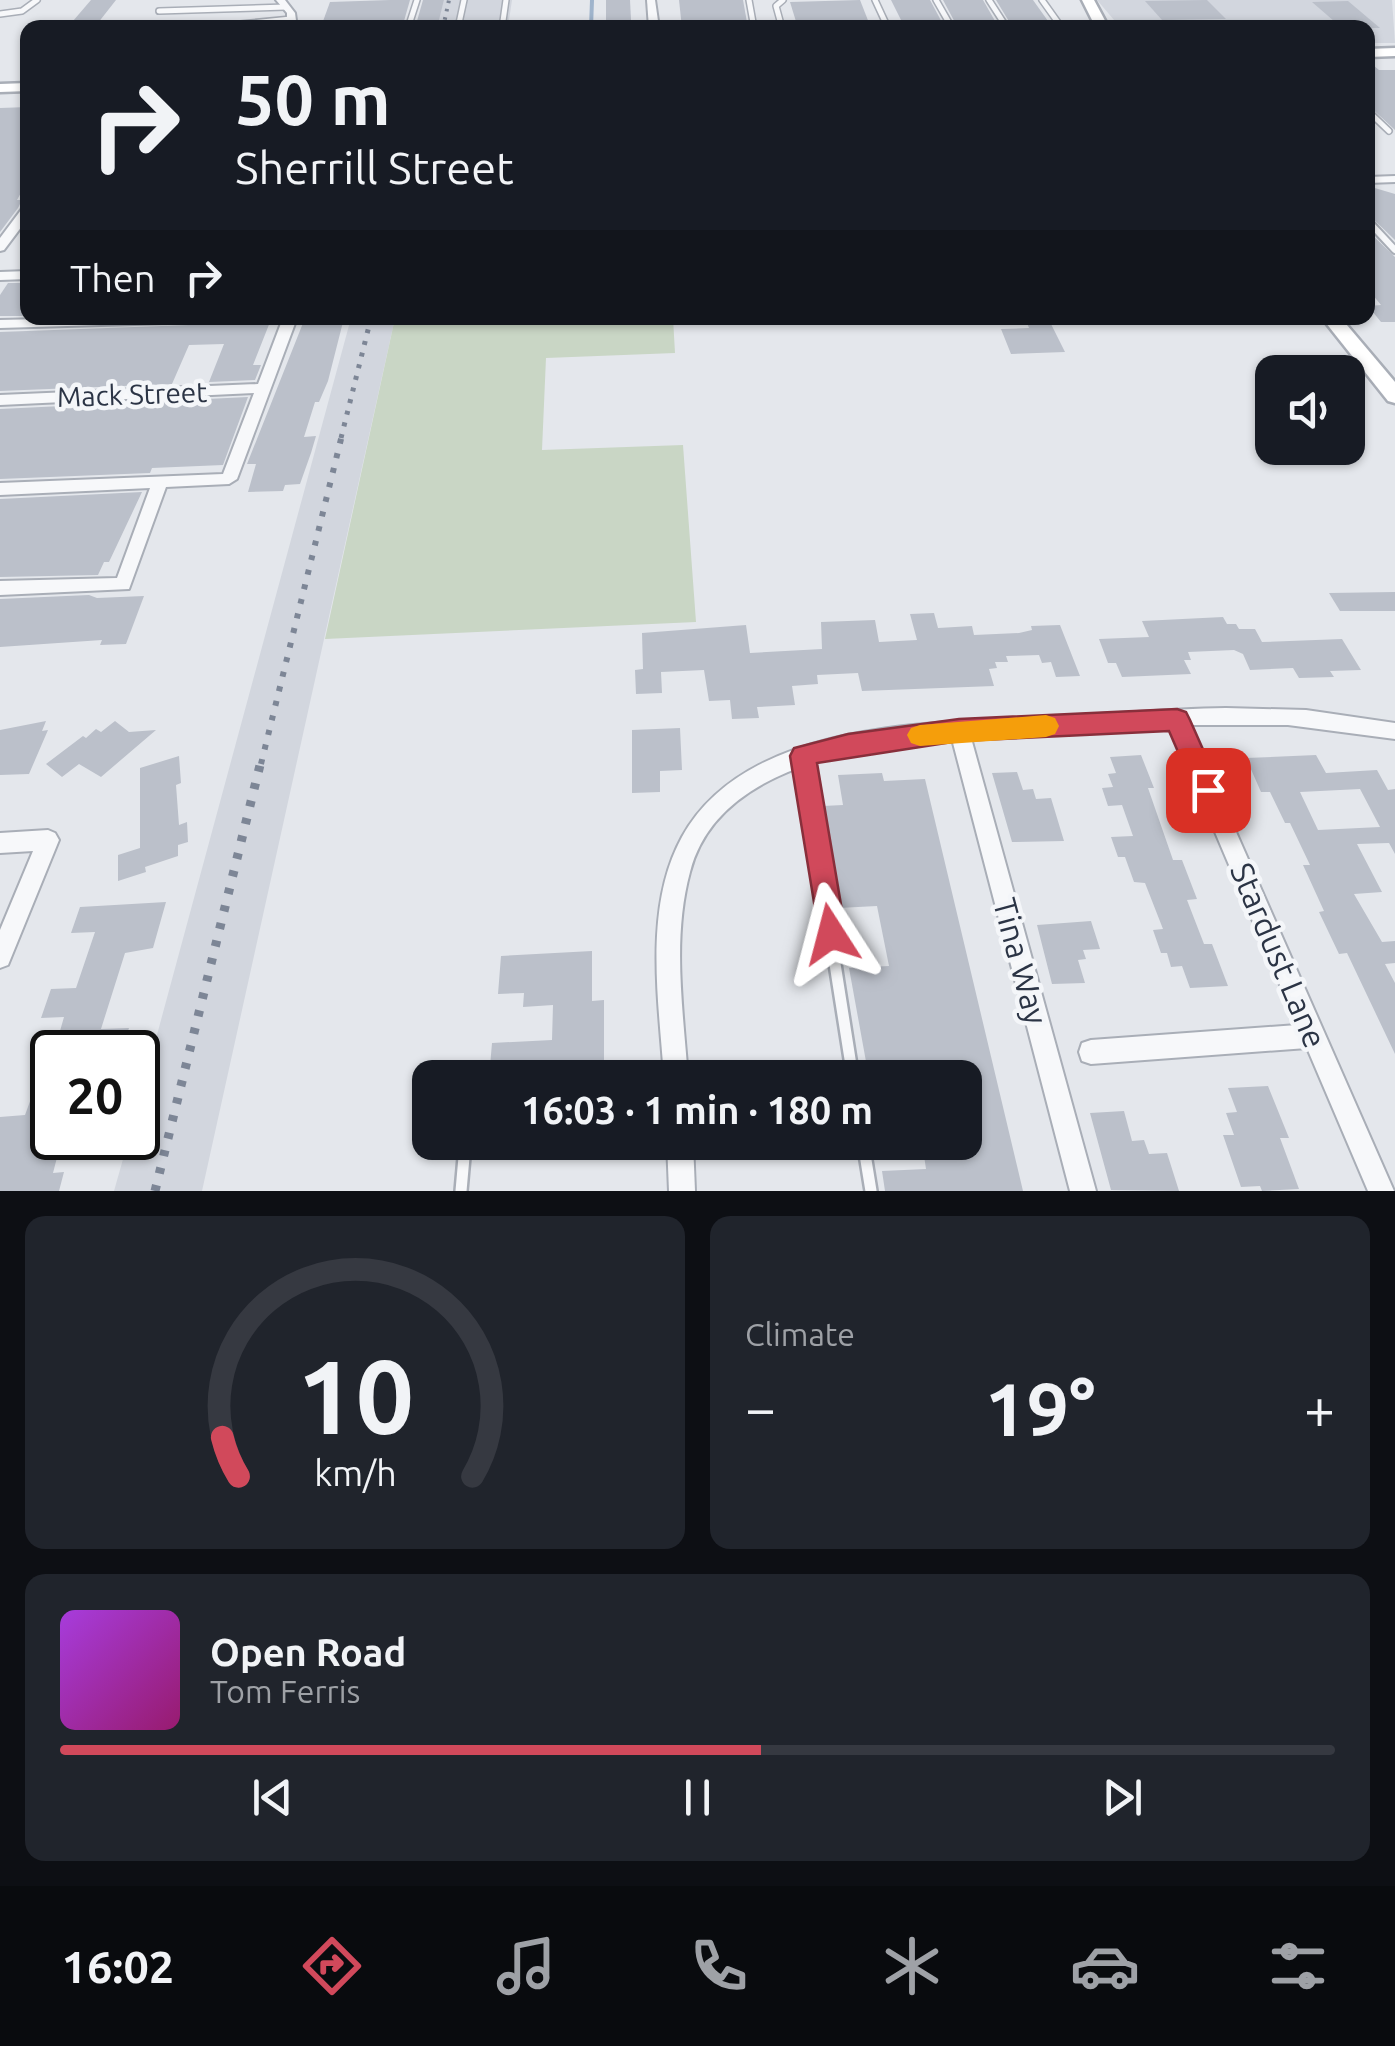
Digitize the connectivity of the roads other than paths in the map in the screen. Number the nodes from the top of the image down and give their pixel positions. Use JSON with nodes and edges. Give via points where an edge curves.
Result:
{"nodes":[{"id":1,"x":37,"y":0,"type":"edge"},
{"id":2,"x":1072,"y":1,"type":"edge"},
{"id":3,"x":283,"y":3,"type":"edge"},
{"id":4,"x":159,"y":12,"type":"dead end"},
{"id":5,"x":2,"y":15,"type":"edge"},
{"id":6,"x":1096,"y":20,"type":"edge"},
{"id":7,"x":1375,"y":118,"type":"edge"},
{"id":8,"x":1389,"y":131,"type":"dead end"},
{"id":9,"x":20,"y":220,"type":"edge"},
{"id":10,"x":1375,"y":228,"type":"edge"},
{"id":11,"x":0,"y":247,"type":"edge"},
{"id":12,"x":1395,"y":250,"type":"edge"},
{"id":13,"x":287,"y":325,"type":"edge"},
{"id":14,"x":1337,"y":325,"type":"edge"},
{"id":15,"x":264,"y":388,"type":"junction"},
{"id":16,"x":1395,"y":396,"type":"edge"},
{"id":17,"x":0,"y":400,"type":"edge"},
{"id":18,"x":160,"y":483,"type":"junction"},
{"id":19,"x":0,"y":488,"type":"edge"},
{"id":20,"x":0,"y":588,"type":"edge"},
{"id":21,"x":1177,"y":720,"type":"junction"},
{"id":22,"x":959,"y":730,"type":"junction"},
{"id":23,"x":1395,"y":731,"type":"edge"},
{"id":24,"x":803,"y":756,"type":"junction"},
{"id":25,"x":0,"y":843,"type":"edge"},
{"id":26,"x":0,"y":957,"type":"edge"},
{"id":27,"x":1314,"y":1036,"type":"junction"},
{"id":28,"x":1091,"y":1052,"type":"dead end"},
{"id":29,"x":675,"y":1060,"type":"edge"},
{"id":30,"x":850,"y":1060,"type":"edge"},
{"id":31,"x":464,"y":1160,"type":"edge"},
{"id":32,"x":681,"y":1160,"type":"edge"},
{"id":33,"x":867,"y":1160,"type":"edge"},
{"id":34,"x":461,"y":1191,"type":"edge"},
{"id":35,"x":682,"y":1191,"type":"edge"},
{"id":36,"x":871,"y":1191,"type":"edge"},
{"id":37,"x":1083,"y":1191,"type":"edge"},
{"id":38,"x":1381,"y":1191,"type":"edge"}],
"edges":[{"from":1,"to":5,"type":"lane"},
{"from":2,"to":6,"type":"street"},
{"from":3,"to":4,"type":"lane"},
{"from":7,"to":8,"type":"lane"},
{"from":9,"to":11,"type":"street"},
{"from":10,"to":12,"type":"lane"},
{"from":13,"to":15,"type":"street"},
{"from":14,"to":16,"type":"street"},
{"from":15,"to":17,"type":"street","name":"Mack Street"},
{"from":15,"to":18,"type":"street","via":[[229,479]]},
{"from":18,"to":19,"type":"street"},
{"from":18,"to":20,"type":"street","via":[[123,584]]},
{"from":21,"to":22,"type":"street"},
{"from":21,"to":23,"type":"street","via":[[1316,718]]},
{"from":21,"to":27,"type":"street","name":"Stardust Lane"},
{"from":22,"to":24,"type":"street"},
{"from":22,"to":37,"type":"street","name":"Tina Way"},
{"from":24,"to":29,"type":"street","via":[[722,803],[690,844],[677,878],[669,967]]},
{"from":24,"to":30,"type":"lane"},
{"from":25,"to":26,"type":"street","via":[[48,840]]},
{"from":27,"to":28,"type":"street"},
{"from":27,"to":38,"type":"street","name":"Stardust Lane"},
{"from":31,"to":34,"type":"lane"},
{"from":32,"to":35,"type":"street"},
{"from":33,"to":36,"type":"lane"}]}
